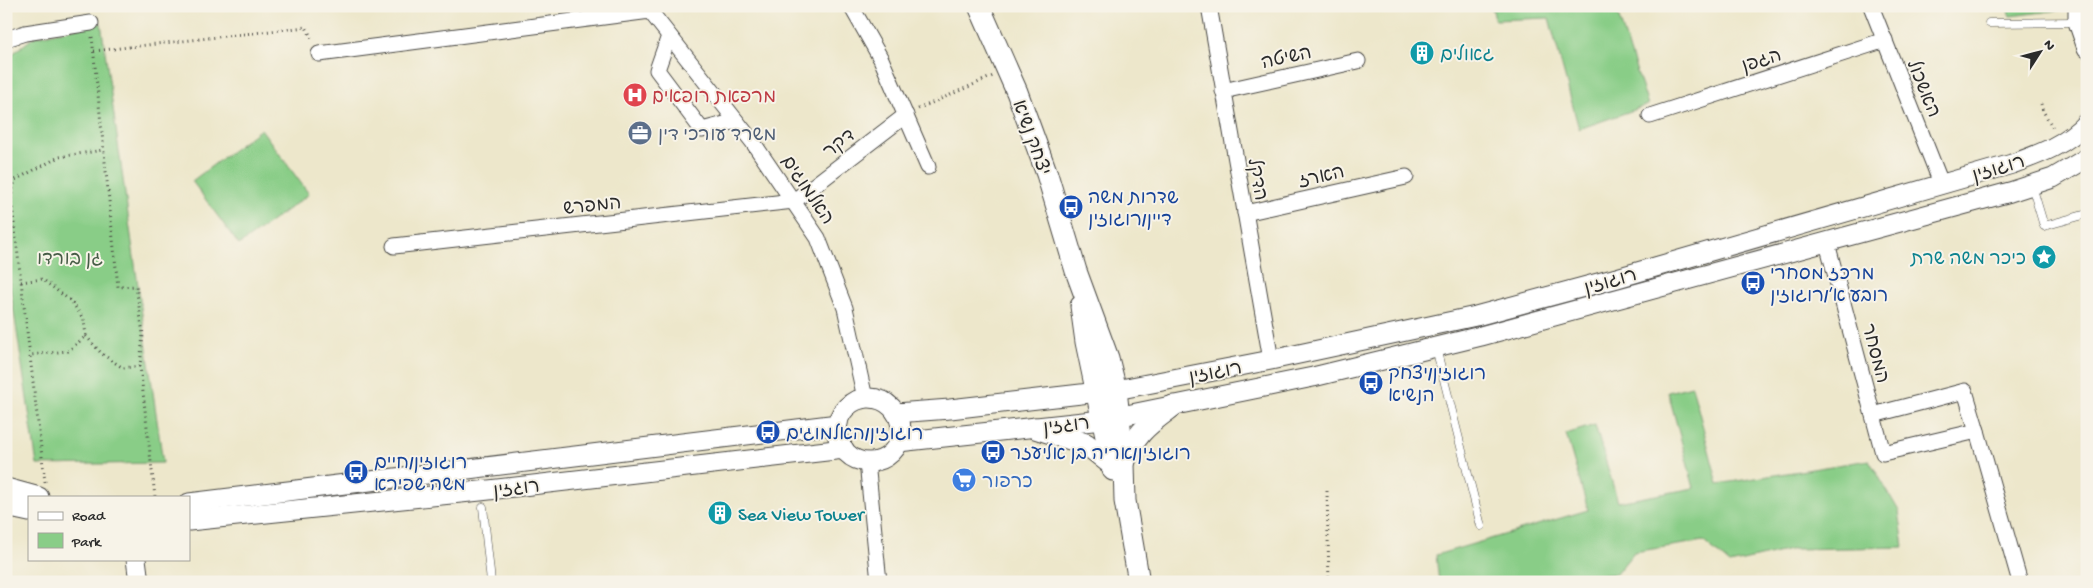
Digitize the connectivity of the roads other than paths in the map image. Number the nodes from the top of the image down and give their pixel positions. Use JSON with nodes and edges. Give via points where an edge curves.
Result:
{"nodes":[{"id":1,"x":851,"y":6,"type":"edge"},
{"id":2,"x":979,"y":6,"type":"edge"},
{"id":3,"x":1208,"y":6,"type":"edge"},
{"id":4,"x":1871,"y":6,"type":"edge"},
{"id":5,"x":648,"y":8,"type":"edge"},
{"id":6,"x":2081,"y":16,"type":"edge"},
{"id":7,"x":91,"y":23,"type":"road end"},
{"id":8,"x":1989,"y":23,"type":"dead end"},
{"id":9,"x":669,"y":36,"type":"junction"},
{"id":10,"x":6,"y":39,"type":"edge"},
{"id":11,"x":1885,"y":40,"type":"junction"},
{"id":12,"x":2087,"y":48,"type":"edge"},
{"id":13,"x":319,"y":54,"type":"road end"},
{"id":14,"x":1358,"y":61,"type":"dead end"},
{"id":15,"x":1223,"y":91,"type":"junction"},
{"id":16,"x":906,"y":115,"type":"junction"},
{"id":17,"x":1650,"y":116,"type":"dead end"},
{"id":18,"x":736,"y":121,"type":"junction"},
{"id":19,"x":2087,"y":122,"type":"edge"},
{"id":20,"x":2082,"y":164,"type":"edge"},
{"id":21,"x":928,"y":167,"type":"dead end"},
{"id":22,"x":1406,"y":177,"type":"dead end"},
{"id":23,"x":1942,"y":184,"type":"junction"},
{"id":24,"x":2032,"y":186,"type":"junction"},
{"id":25,"x":794,"y":201,"type":"junction"},
{"id":26,"x":1245,"y":213,"type":"junction"},
{"id":27,"x":2087,"y":214,"type":"edge"},
{"id":28,"x":1827,"y":243,"type":"junction"},
{"id":29,"x":394,"y":246,"type":"dead end"},
{"id":30,"x":1436,"y":348,"type":"junction"},
{"id":31,"x":1271,"y":360,"type":"junction"},
{"id":32,"x":1106,"y":392,"type":"junction"},
{"id":33,"x":865,"y":398,"type":"junction"},
{"id":34,"x":1173,"y":406,"type":"junction"},
{"id":35,"x":896,"y":413,"type":"junction"},
{"id":36,"x":1873,"y":415,"type":"junction"},
{"id":37,"x":1111,"y":419,"type":"junction"},
{"id":38,"x":838,"y":424,"type":"junction"},
{"id":39,"x":1035,"y":428,"type":"junction"},
{"id":40,"x":1976,"y":431,"type":"junction"},
{"id":41,"x":898,"y":442,"type":"junction"},
{"id":42,"x":844,"y":449,"type":"junction"},
{"id":43,"x":867,"y":462,"type":"junction"},
{"id":44,"x":1118,"y":463,"type":"junction"},
{"id":45,"x":6,"y":488,"type":"edge"},
{"id":46,"x":42,"y":492,"type":"edge"},
{"id":47,"x":190,"y":503,"type":"edge"},
{"id":48,"x":6,"y":507,"type":"edge"},
{"id":49,"x":483,"y":507,"type":"dead end"},
{"id":50,"x":28,"y":512,"type":"edge"},
{"id":51,"x":190,"y":521,"type":"edge"},
{"id":52,"x":1481,"y":526,"type":"dead end"},
{"id":53,"x":136,"y":560,"type":"edge"},
{"id":54,"x":139,"y":582,"type":"edge"},
{"id":55,"x":491,"y":582,"type":"edge"},
{"id":56,"x":879,"y":582,"type":"edge"},
{"id":57,"x":1139,"y":582,"type":"edge"},
{"id":58,"x":2020,"y":582,"type":"edge"}],
"edges":[{"from":1,"to":16,"type":"street","via":[[881,59]]},
{"from":2,"to":32,"type":"main road","name":"יצחק נשיא","via":[[1047,174],[1076,271],[1086,342]]},
{"from":3,"to":15,"type":"street","name":"הדקל"},
{"from":4,"to":11,"type":"street","name":"האשכול"},
{"from":5,"to":9,"type":"street","name":"האלמוגים"},
{"from":5,"to":13,"type":"street"},
{"from":6,"to":8,"type":"lane"},
{"from":6,"to":12,"type":"street"},
{"from":7,"to":10,"type":"street"},
{"from":9,"to":18,"type":"street","name":"האלמוגים"},
{"from":9,"to":18,"type":"street","via":[[657,70],[702,130]]},
{"from":11,"to":17,"type":"street","name":"הגפן"},
{"from":11,"to":23,"type":"street","name":"האשכול"},
{"from":14,"to":15,"type":"street","name":"השיטה"},
{"from":15,"to":26,"type":"street","name":"הדקל"},
{"from":16,"to":21,"type":"street"},
{"from":16,"to":25,"type":"street","name":"דקר"},
{"from":18,"to":25,"type":"street","name":"האלמוגים"},
{"from":19,"to":23,"type":"street","name":"רוגוזין","via":[[2062,142],[2037,155]]},
{"from":20,"to":24,"type":"street","name":"רוגוזין"},
{"from":22,"to":26,"type":"street","name":"הארז"},
{"from":23,"to":31,"type":"street","name":"רוגוזין","via":[[1514,306]]},
{"from":24,"to":27,"type":"lane","via":[[2044,226]]},
{"from":24,"to":28,"type":"street","name":"רוגוזין"},
{"from":25,"to":29,"type":"street","name":"המפרש"},
{"from":25,"to":33,"type":"street","name":"האלמוגים","via":[[818,238],[845,308]]},
{"from":26,"to":31,"type":"street","name":"הדקל"},
{"from":28,"to":30,"type":"street","name":"רוגוזין"},
{"from":28,"to":36,"type":"street","name":"המסחר"},
{"from":30,"to":34,"type":"street","name":"רוגוזין"},
{"from":30,"to":52,"type":"lane"},
{"from":31,"to":32,"type":"street","name":"רוגוזין"},
{"from":32,"to":35,"type":"street","name":"רוגזין"},
{"from":32,"to":37,"type":"main road","name":"יצחק נשיא"},
{"from":33,"to":35,"type":"street","via":[[883,401]]},
{"from":33,"to":38,"type":"street","via":[[847,406]]},
{"from":34,"to":37,"type":"street","name":"רוגזין"},
{"from":34,"to":44,"type":"main road","via":[[1144,428]]},
{"from":35,"to":41,"type":"street","via":[[901,433]]},
{"from":36,"to":40,"type":"street","name":"המסחר","via":[[1883,453]]},
{"from":36,"to":40,"type":"street","via":[[1965,391]]},
{"from":37,"to":39,"type":"street","name":"רוגזין"},
{"from":37,"to":44,"type":"main road","name":"יצחק נשיא"},
{"from":38,"to":42,"type":"street","via":[[839,441]]},
{"from":38,"to":47,"type":"street","name":"רוגזין"},
{"from":39,"to":41,"type":"street","name":"רוגזין"},
{"from":39,"to":44,"type":"main road","via":[[1086,444]]},
{"from":40,"to":58,"type":"street"},
{"from":41,"to":43,"type":"street","via":[[886,457]]},
{"from":42,"to":43,"type":"street","via":[[850,456]]},
{"from":42,"to":51,"type":"street","name":"רוגזין"},
{"from":43,"to":56,"type":"street"},
{"from":44,"to":57,"type":"main road","name":"יצחק נשיא"},
{"from":45,"to":46,"type":"street"},
{"from":48,"to":50,"type":"street"},
{"from":49,"to":55,"type":"lane"},
{"from":53,"to":54,"type":"street"}]}
